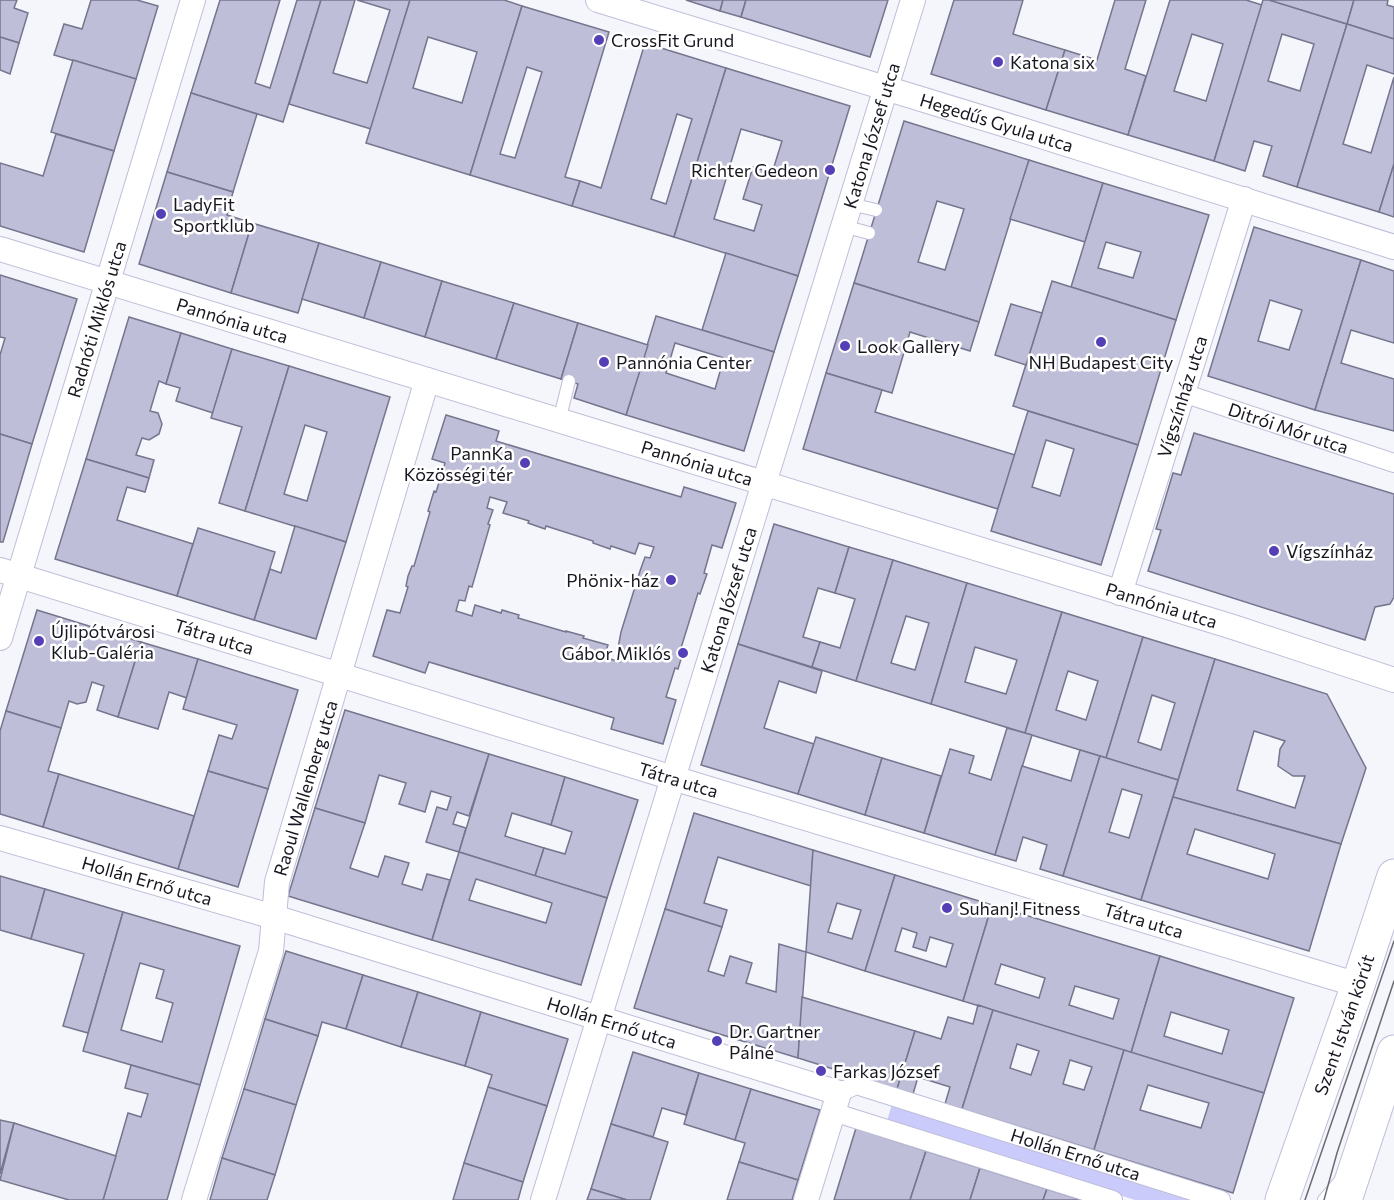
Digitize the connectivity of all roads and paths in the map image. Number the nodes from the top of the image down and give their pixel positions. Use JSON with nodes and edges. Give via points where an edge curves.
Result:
{"nodes":[{"id":1,"x":193,"y":0,"type":"edge"},
{"id":2,"x":598,"y":0,"type":"edge"},
{"id":3,"x":913,"y":0,"type":"edge"},
{"id":4,"x":886,"y":89,"type":"junction"},
{"id":5,"x":1244,"y":199,"type":"junction"},
{"id":6,"x":876,"y":210,"type":"dead end"},
{"id":7,"x":847,"y":215,"type":"junction"},
{"id":8,"x":869,"y":233,"type":"dead end"},
{"id":9,"x":1394,"y":247,"type":"edge"},
{"id":10,"x":0,"y":249,"type":"edge"},
{"id":11,"x":108,"y":282,"type":"junction"},
{"id":12,"x":427,"y":380,"type":"junction"},
{"id":13,"x":569,"y":381,"type":"dead end"},
{"id":14,"x":1183,"y":393,"type":"junction"},
{"id":15,"x":559,"y":421,"type":"junction"},
{"id":16,"x":1394,"y":463,"type":"edge"},
{"id":17,"x":764,"y":484,"type":"junction"},
{"id":18,"x":9,"y":573,"type":"edge"},
{"id":19,"x":1120,"y":593,"type":"junction"},
{"id":20,"x":0,"y":638,"type":"edge"},
{"id":21,"x":339,"y":675,"type":"junction"},
{"id":22,"x":1394,"y":680,"type":"edge"},
{"id":23,"x":673,"y":778,"type":"junction"},
{"id":24,"x":0,"y":838,"type":"edge"},
{"id":25,"x":1394,"y":876,"type":"edge"},
{"id":26,"x":274,"y":917,"type":"junction"},
{"id":27,"x":1358,"y":985,"type":"junction"},
{"id":28,"x":599,"y":1018,"type":"junction"},
{"id":29,"x":1394,"y":1052,"type":"edge"},
{"id":30,"x":836,"y":1103,"type":"junction"},
{"id":31,"x":1359,"y":1159,"type":"junction"},
{"id":32,"x":1289,"y":1191,"type":"edge"},
{"id":33,"x":194,"y":1200,"type":"edge"},
{"id":34,"x":543,"y":1200,"type":"edge"},
{"id":35,"x":806,"y":1200,"type":"edge"},
{"id":36,"x":1113,"y":1200,"type":"edge"},
{"id":37,"x":1221,"y":1200,"type":"edge"},
{"id":38,"x":1324,"y":1200,"type":"edge"},
{"id":39,"x":1345,"y":1200,"type":"edge"}],
"edges":[{"from":1,"to":11,"type":"street","name":"Radnóti Miklós utca"},
{"from":2,"to":4,"type":"street","name":"Hegedűs Gyula utca"},
{"from":3,"to":4,"type":"street","name":"Katona József utca"},
{"from":4,"to":5,"type":"street","name":"Hegedűs Gyula utca"},
{"from":4,"to":7,"type":"street","name":"Katona József utca"},
{"from":5,"to":9,"type":"street","name":"Hegedűs Gyula utca"},
{"from":5,"to":14,"type":"street","name":"Vígszínház utca"},
{"from":6,"to":7,"type":"lane"},
{"from":7,"to":8,"type":"lane"},
{"from":7,"to":17,"type":"street","name":"Katona József utca"},
{"from":10,"to":11,"type":"street","name":"Pannónia utca"},
{"from":11,"to":12,"type":"street","name":"Pannónia utca"},
{"from":11,"to":18,"type":"street","name":"Radnóti Miklós utca"},
{"from":12,"to":15,"type":"street","name":"Pannónia utca"},
{"from":12,"to":21,"type":"street","name":"Raoul Wallenberg utca"},
{"from":13,"to":15,"type":"lane"},
{"from":14,"to":16,"type":"street","name":"Ditrói Mór utca"},
{"from":14,"to":19,"type":"street","name":"Vígszínház utca"},
{"from":15,"to":17,"type":"street","name":"Pannónia utca"},
{"from":17,"to":19,"type":"street","name":"Pannónia utca"},
{"from":17,"to":23,"type":"street","name":"Katona József utca"},
{"from":18,"to":20,"type":"street","name":"Radnóti Miklós utca"},
{"from":18,"to":21,"type":"street","name":"Tátra utca"},
{"from":19,"to":22,"type":"street","name":"Pannónia utca"},
{"from":21,"to":23,"type":"street","name":"Tátra utca"},
{"from":21,"to":26,"type":"street","name":"Raoul Wallenberg utca","via":[[277,882]]},
{"from":23,"to":27,"type":"street","name":"Tátra utca"},
{"from":23,"to":28,"type":"street","name":"Katona József utca"},
{"from":24,"to":26,"type":"street","name":"Hollán Ernő utca"},
{"from":25,"to":27,"type":"main road","name":"Szent István körút"},
{"from":26,"to":28,"type":"street","name":"Hollán Ernő utca"},
{"from":26,"to":33,"type":"street","name":"Raoul Wallenberg utca","via":[[271,951]]},
{"from":27,"to":32,"type":"main road","name":"Szent István körút"},
{"from":28,"to":30,"type":"street","name":"Hollán Ernő utca"},
{"from":28,"to":34,"type":"street","name":"Katona József utca"},
{"from":29,"to":31,"type":"main road"},
{"from":30,"to":35,"type":"street"},
{"from":30,"to":36,"type":"street","name":"Hollán Ernő utca"},
{"from":30,"to":37,"type":"street","name":"Hollán Ernő utca","via":[[856,1085]]},
{"from":31,"to":38,"type":"lane"},
{"from":31,"to":39,"type":"main road"}]}
